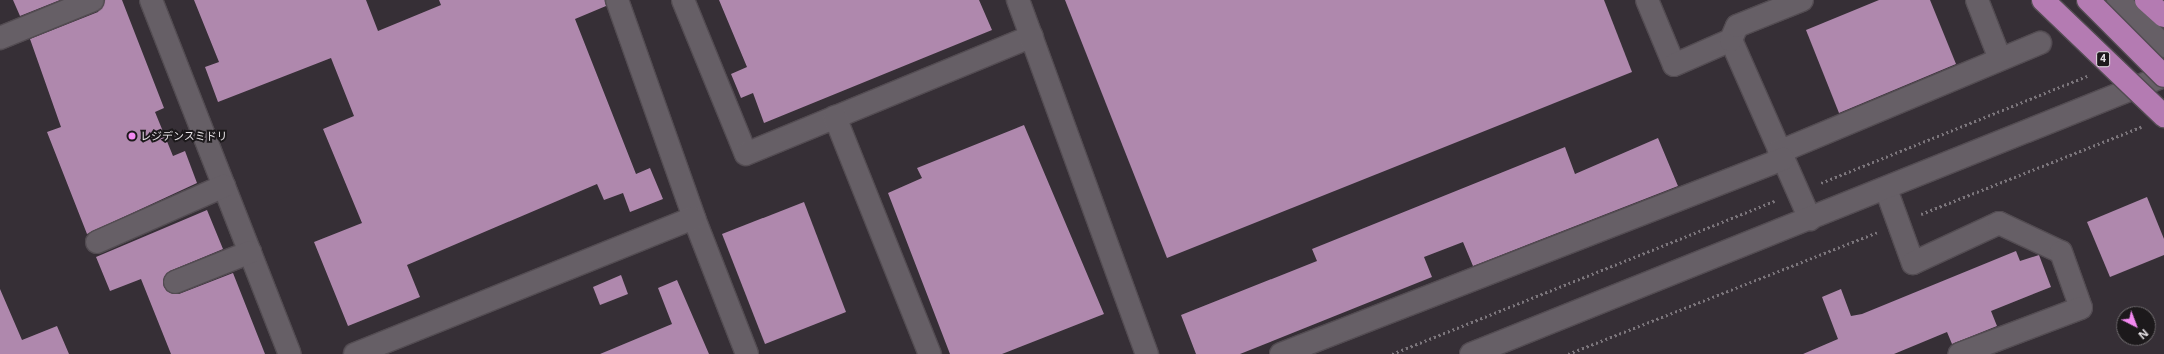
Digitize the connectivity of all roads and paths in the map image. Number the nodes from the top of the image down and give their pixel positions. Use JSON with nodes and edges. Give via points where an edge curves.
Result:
{"nodes":[{"id":1,"x":93,"y":0,"type":"edge"},
{"id":2,"x":151,"y":0,"type":"edge"},
{"id":3,"x":617,"y":0,"type":"edge"},
{"id":4,"x":683,"y":0,"type":"edge"},
{"id":5,"x":1018,"y":0,"type":"edge"},
{"id":6,"x":1647,"y":0,"type":"edge"},
{"id":7,"x":1802,"y":0,"type":"edge"},
{"id":8,"x":1977,"y":0,"type":"edge"},
{"id":9,"x":2043,"y":0,"type":"edge"},
{"id":10,"x":2088,"y":0,"type":"edge"},
{"id":11,"x":2118,"y":0,"type":"edge"},
{"id":12,"x":2146,"y":0,"type":"edge"},
{"id":13,"x":2164,"y":16,"type":"edge"},
{"id":14,"x":1032,"y":36,"type":"junction"},
{"id":15,"x":0,"y":38,"type":"edge"},
{"id":16,"x":1731,"y":40,"type":"junction"},
{"id":17,"x":2040,"y":43,"type":"dead end"},
{"id":18,"x":2164,"y":46,"type":"edge"},
{"id":19,"x":2000,"y":59,"type":"junction"},
{"id":20,"x":2164,"y":76,"type":"edge"},
{"id":21,"x":835,"y":117,"type":"junction"},
{"id":22,"x":2157,"y":120,"type":"edge"},
{"id":23,"x":1781,"y":156,"type":"junction"},
{"id":24,"x":224,"y":186,"type":"junction"},
{"id":25,"x":1886,"y":189,"type":"junction"},
{"id":26,"x":694,"y":218,"type":"junction"},
{"id":27,"x":1810,"y":219,"type":"junction"},
{"id":28,"x":1900,"y":223,"type":"junction"},
{"id":29,"x":97,"y":242,"type":"dead end"},
{"id":30,"x":250,"y":252,"type":"junction"},
{"id":31,"x":175,"y":282,"type":"dead end"},
{"id":32,"x":290,"y":354,"type":"edge"},
{"id":33,"x":355,"y":354,"type":"edge"},
{"id":34,"x":747,"y":354,"type":"edge"},
{"id":35,"x":930,"y":354,"type":"edge"},
{"id":36,"x":1147,"y":354,"type":"edge"},
{"id":37,"x":1281,"y":354,"type":"edge"},
{"id":38,"x":1471,"y":354,"type":"edge"},
{"id":39,"x":1568,"y":354,"type":"edge"},
{"id":40,"x":1959,"y":354,"type":"edge"}],
"edges":[{"from":1,"to":15,"type":"street"},
{"from":2,"to":24,"type":"street"},
{"from":3,"to":26,"type":"street"},
{"from":4,"to":21,"type":"street","via":[[746,154]]},
{"from":5,"to":14,"type":"street"},
{"from":6,"to":16,"type":"street","via":[[1674,64]]},
{"from":7,"to":16,"type":"street","via":[[1737,26]]},
{"from":8,"to":19,"type":"street"},
{"from":9,"to":22,"type":"highway","number":"4","bridge":true},
{"from":10,"to":20,"type":"highway","bridge":true},
{"from":11,"to":18,"type":"street"},
{"from":12,"to":13,"type":"highway"},
{"from":14,"to":21,"type":"street"},
{"from":14,"to":36,"type":"street"},
{"from":16,"to":23,"type":"street"},
{"from":17,"to":19,"type":"street"},
{"from":19,"to":23,"type":"street"},
{"from":20,"to":25,"type":"street"},
{"from":21,"to":35,"type":"street"},
{"from":22,"to":28,"type":"path"},
{"from":23,"to":27,"type":"street"},
{"from":23,"to":37,"type":"street"},
{"from":24,"to":29,"type":"street"},
{"from":24,"to":30,"type":"street"},
{"from":25,"to":27,"type":"street"},
{"from":25,"to":28,"type":"street"},
{"from":26,"to":33,"type":"street"},
{"from":26,"to":34,"type":"street"},
{"from":27,"to":38,"type":"street"},
{"from":28,"to":39,"type":"path"},
{"from":28,"to":40,"type":"street","via":[[1913,263],[1999,223],[2061,252],[2080,308]]},
{"from":30,"to":31,"type":"street"},
{"from":30,"to":32,"type":"street"}]}
